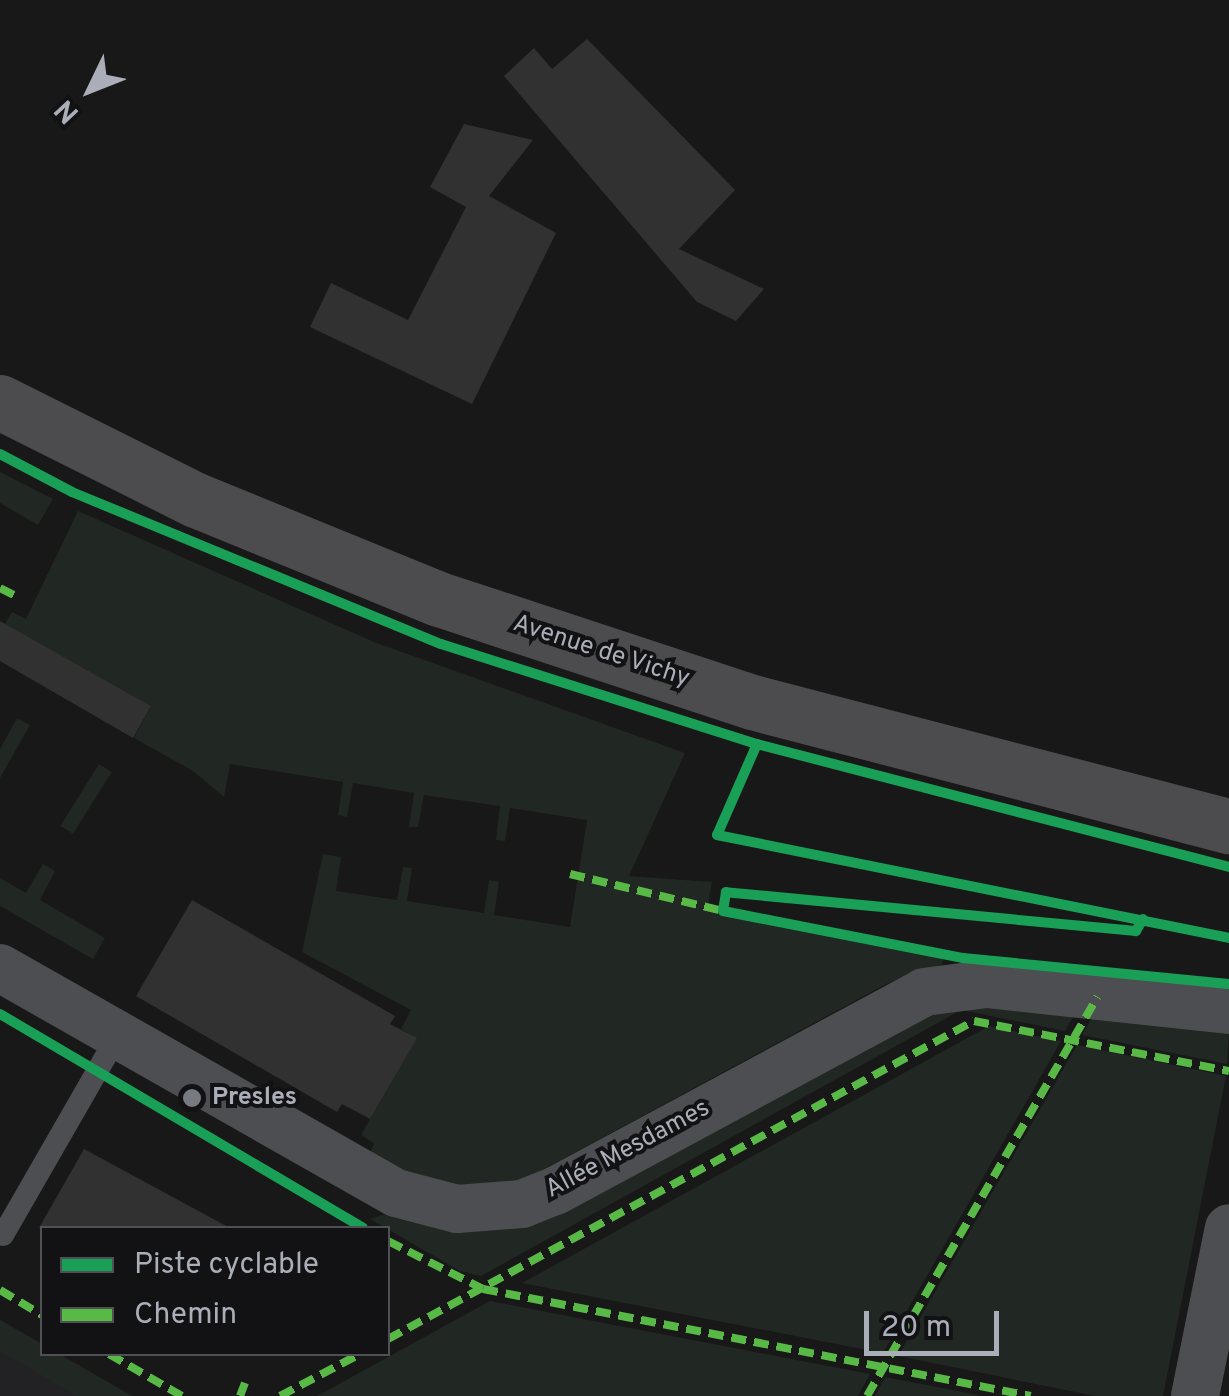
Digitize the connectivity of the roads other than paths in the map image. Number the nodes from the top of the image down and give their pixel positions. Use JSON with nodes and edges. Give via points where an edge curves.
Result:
{"nodes":[{"id":1,"x":0,"y":402,"type":"edge"},
{"id":2,"x":1229,"y":826,"type":"edge"},
{"id":3,"x":0,"y":968,"type":"edge"},
{"id":4,"x":1229,"y":1010,"type":"edge"},
{"id":5,"x":118,"y":1035,"type":"junction"},
{"id":6,"x":1229,"y":1228,"type":"edge"},
{"id":7,"x":3,"y":1236,"type":"dead end"},
{"id":8,"x":1195,"y":1396,"type":"edge"}],
"edges":[{"from":1,"to":2,"type":"main road","name":"Avenue de Vichy","via":[[196,500],[439,599],[752,702]]},
{"from":3,"to":5,"type":"street","name":"Allée Mesdames"},
{"from":4,"to":5,"type":"street","name":"Allée Mesdames","via":[[986,984],[924,992],[555,1191],[492,1209],[457,1209],[396,1193]]},
{"from":5,"to":7,"type":"lane"},
{"from":6,"to":8,"type":"street"}]}
